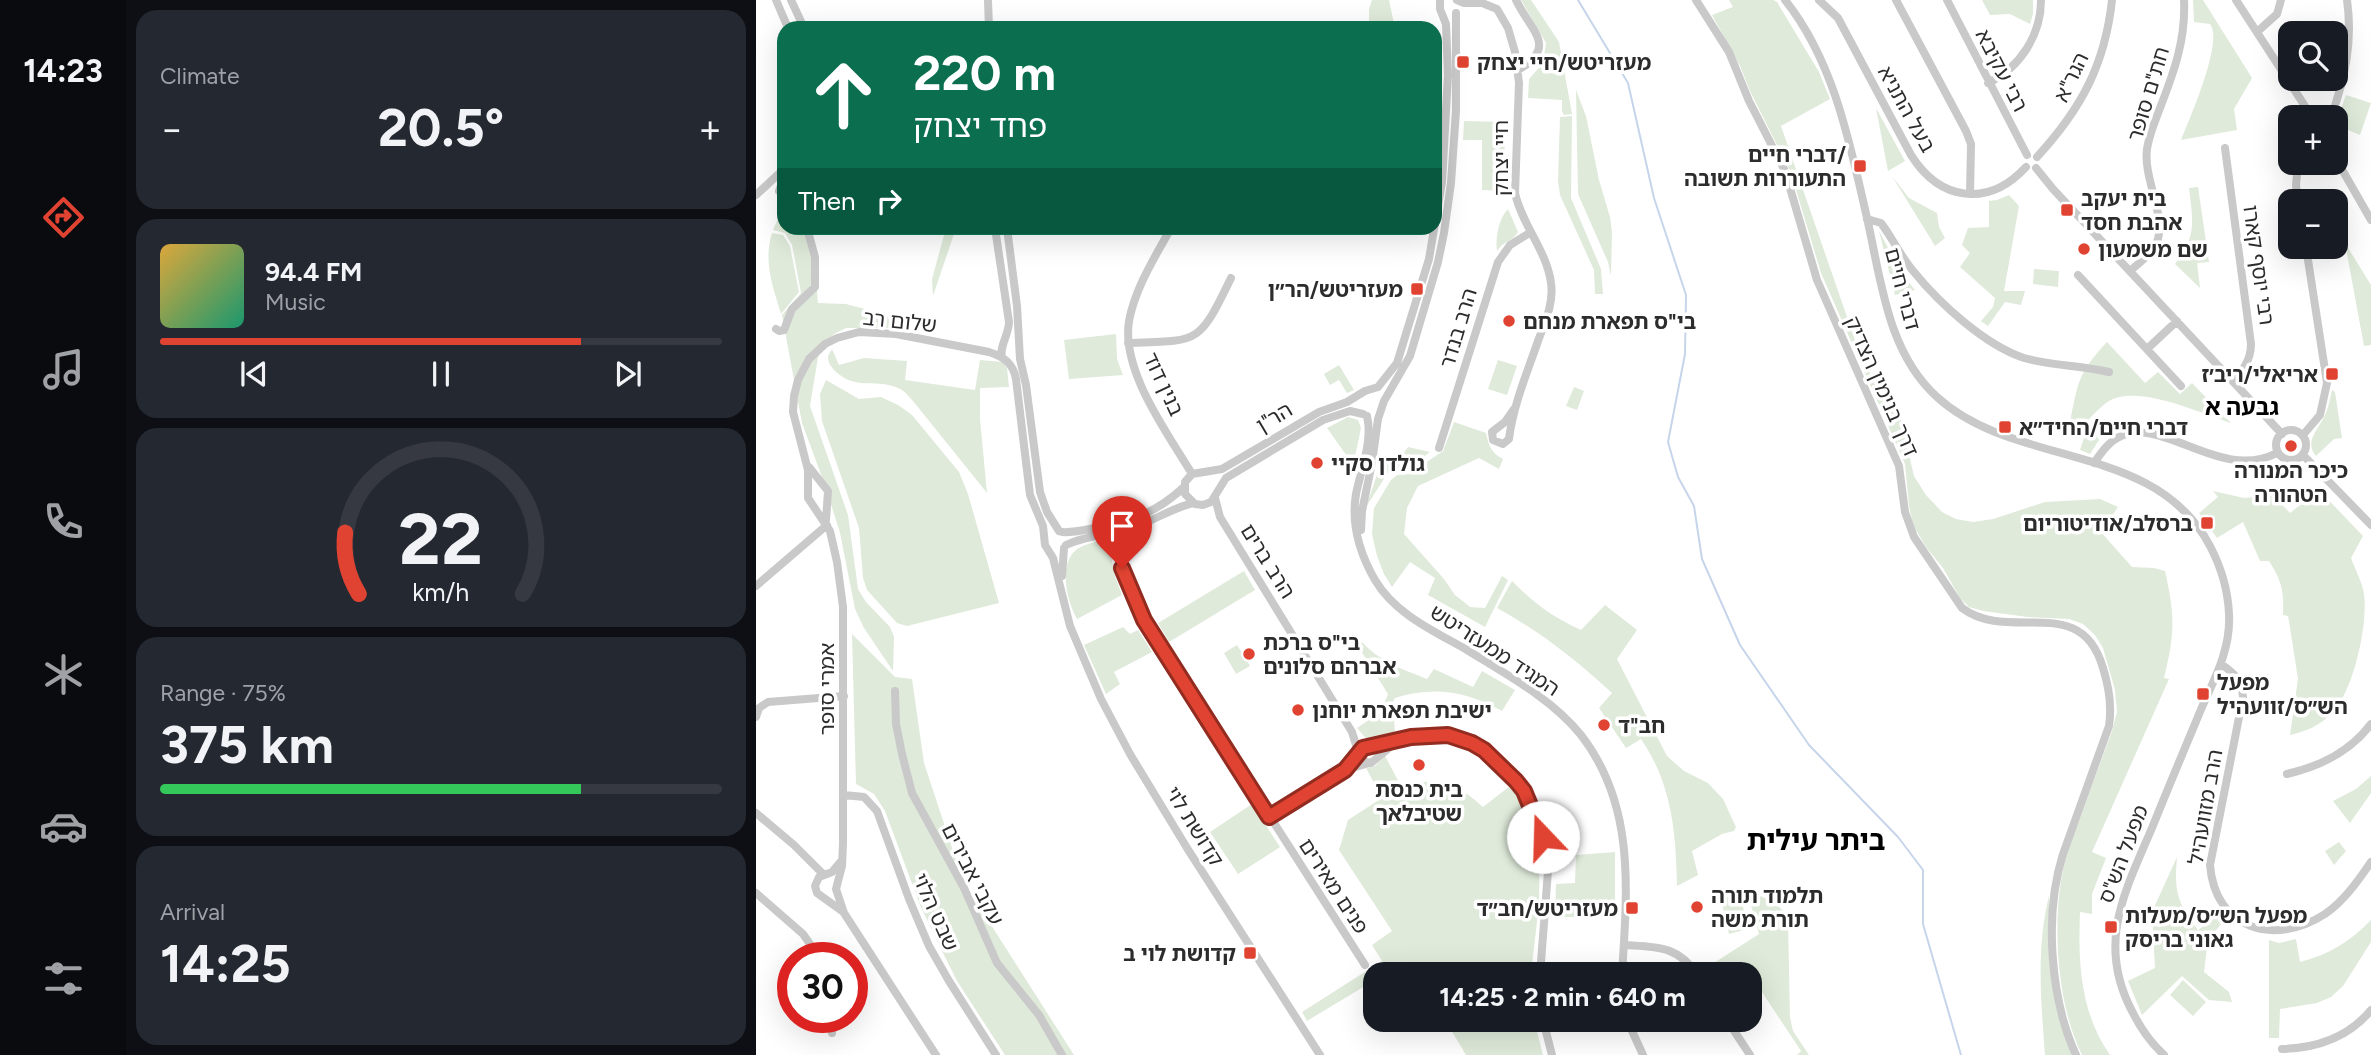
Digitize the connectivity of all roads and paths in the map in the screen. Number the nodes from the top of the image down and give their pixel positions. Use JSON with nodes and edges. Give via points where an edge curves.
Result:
{"nodes":[{"id":1,"x":776,"y":0,"type":"edge"},
{"id":2,"x":790,"y":0,"type":"edge"},
{"id":3,"x":988,"y":0,"type":"edge"},
{"id":4,"x":1457,"y":0,"type":"edge"},
{"id":5,"x":1516,"y":0,"type":"edge"},
{"id":6,"x":1696,"y":0,"type":"edge"},
{"id":7,"x":1785,"y":0,"type":"edge"},
{"id":8,"x":1791,"y":0,"type":"edge"},
{"id":9,"x":1819,"y":0,"type":"edge"},
{"id":10,"x":1896,"y":0,"type":"edge"},
{"id":11,"x":1947,"y":0,"type":"edge"},
{"id":12,"x":2041,"y":0,"type":"edge"},
{"id":13,"x":2112,"y":0,"type":"edge"},
{"id":14,"x":2184,"y":0,"type":"edge"},
{"id":15,"x":2236,"y":0,"type":"edge"},
{"id":16,"x":2281,"y":0,"type":"edge"},
{"id":17,"x":2347,"y":0,"type":"edge"},
{"id":18,"x":1470,"y":3,"type":"junction"},
{"id":19,"x":1441,"y":4,"type":"edge"},
{"id":20,"x":1456,"y":11,"type":"junction"},
{"id":21,"x":1798,"y":19,"type":"junction"},
{"id":22,"x":785,"y":21,"type":"edge"},
{"id":23,"x":800,"y":21,"type":"edge"},
{"id":24,"x":989,"y":21,"type":"edge"},
{"id":25,"x":2257,"y":32,"type":"junction"},
{"id":26,"x":1518,"y":70,"type":"junction"},
{"id":27,"x":1988,"y":83,"type":"junction"},
{"id":28,"x":2304,"y":105,"type":"edge"},
{"id":29,"x":2335,"y":105,"type":"edge"},
{"id":30,"x":2225,"y":148,"type":"dead end"},
{"id":31,"x":2027,"y":155,"type":"junction"},
{"id":32,"x":2037,"y":157,"type":"junction"},
{"id":33,"x":2026,"y":167,"type":"junction"},
{"id":34,"x":2036,"y":168,"type":"junction"},
{"id":35,"x":2345,"y":175,"type":"edge"},
{"id":36,"x":777,"y":176,"type":"edge"},
{"id":37,"x":1442,"y":188,"type":"edge"},
{"id":38,"x":1970,"y":194,"type":"junction"},
{"id":39,"x":756,"y":195,"type":"edge"},
{"id":40,"x":1867,"y":219,"type":"junction"},
{"id":41,"x":2371,"y":220,"type":"edge"},
{"id":42,"x":1531,"y":232,"type":"junction"},
{"id":43,"x":809,"y":235,"type":"edge"},
{"id":44,"x":996,"y":235,"type":"edge"},
{"id":45,"x":1008,"y":235,"type":"edge"},
{"id":46,"x":1168,"y":235,"type":"edge"},
{"id":47,"x":1434,"y":235,"type":"edge"},
{"id":48,"x":2308,"y":259,"type":"edge"},
{"id":49,"x":2130,"y":271,"type":"junction"},
{"id":50,"x":2078,"y":275,"type":"dead end"},
{"id":51,"x":1231,"y":278,"type":"dead end"},
{"id":52,"x":2177,"y":321,"type":"junction"},
{"id":53,"x":776,"y":329,"type":"dead end"},
{"id":54,"x":1128,"y":343,"type":"junction"},
{"id":55,"x":1003,"y":345,"type":"junction"},
{"id":56,"x":2147,"y":349,"type":"junction"},
{"id":57,"x":979,"y":350,"type":"junction"},
{"id":58,"x":1020,"y":351,"type":"junction"},
{"id":59,"x":1005,"y":359,"type":"junction"},
{"id":60,"x":2109,"y":372,"type":"dead end"},
{"id":61,"x":2234,"y":382,"type":"junction"},
{"id":62,"x":2181,"y":386,"type":"dead end"},
{"id":63,"x":1372,"y":390,"type":"junction"},
{"id":64,"x":1362,"y":394,"type":"junction"},
{"id":65,"x":1383,"y":405,"type":"junction"},
{"id":66,"x":1365,"y":415,"type":"junction"},
{"id":67,"x":1504,"y":429,"type":"dead end"},
{"id":68,"x":2282,"y":434,"type":"junction"},
{"id":69,"x":2303,"y":435,"type":"junction"},
{"id":70,"x":1439,"y":448,"type":"dead end"},
{"id":71,"x":2277,"y":453,"type":"junction"},
{"id":72,"x":2303,"y":456,"type":"junction"},
{"id":73,"x":807,"y":463,"type":"junction"},
{"id":74,"x":2094,"y":463,"type":"junction"},
{"id":75,"x":1206,"y":472,"type":"junction"},
{"id":76,"x":1192,"y":474,"type":"junction"},
{"id":77,"x":823,"y":486,"type":"junction"},
{"id":78,"x":1184,"y":487,"type":"junction"},
{"id":79,"x":808,"y":491,"type":"junction"},
{"id":80,"x":1216,"y":495,"type":"junction"},
{"id":81,"x":827,"y":501,"type":"junction"},
{"id":82,"x":811,"y":503,"type":"junction"},
{"id":83,"x":1193,"y":503,"type":"junction"},
{"id":84,"x":1205,"y":505,"type":"junction"},
{"id":85,"x":1220,"y":517,"type":"junction"},
{"id":86,"x":827,"y":524,"type":"junction"},
{"id":87,"x":2371,"y":526,"type":"edge"},
{"id":88,"x":1061,"y":532,"type":"junction"},
{"id":89,"x":1114,"y":533,"type":"junction"},
{"id":90,"x":1045,"y":538,"type":"junction"},
{"id":91,"x":1065,"y":547,"type":"junction"},
{"id":92,"x":1050,"y":550,"type":"junction"},
{"id":93,"x":1367,"y":563,"type":"junction"},
{"id":94,"x":756,"y":586,"type":"edge"},
{"id":95,"x":1063,"y":603,"type":"junction"},
{"id":96,"x":2221,"y":664,"type":"junction"},
{"id":97,"x":895,"y":691,"type":"dead end"},
{"id":98,"x":844,"y":696,"type":"junction"},
{"id":99,"x":756,"y":718,"type":"edge"},
{"id":100,"x":2371,"y":724,"type":"edge"},
{"id":101,"x":1352,"y":732,"type":"junction"},
{"id":102,"x":1397,"y":742,"type":"junction"},
{"id":103,"x":1371,"y":747,"type":"junction"},
{"id":104,"x":1359,"y":754,"type":"junction"},
{"id":105,"x":1376,"y":757,"type":"junction"},
{"id":106,"x":1366,"y":764,"type":"junction"},
{"id":107,"x":1345,"y":770,"type":"junction"},
{"id":108,"x":2287,"y":774,"type":"dead end"},
{"id":109,"x":844,"y":795,"type":"junction"},
{"id":110,"x":756,"y":813,"type":"edge"},
{"id":111,"x":1269,"y":817,"type":"junction"},
{"id":112,"x":842,"y":858,"type":"junction"},
{"id":113,"x":808,"y":860,"type":"junction"},
{"id":114,"x":2371,"y":862,"type":"edge"},
{"id":115,"x":826,"y":875,"type":"junction"},
{"id":116,"x":815,"y":883,"type":"junction"},
{"id":117,"x":836,"y":887,"type":"junction"},
{"id":118,"x":756,"y":893,"type":"edge"},
{"id":119,"x":823,"y":897,"type":"junction"},
{"id":120,"x":844,"y":914,"type":"junction"},
{"id":121,"x":809,"y":942,"type":"edge"},
{"id":122,"x":1624,"y":945,"type":"junction"},
{"id":123,"x":1363,"y":962,"type":"edge"},
{"id":124,"x":1541,"y":962,"type":"edge"},
{"id":125,"x":1623,"y":962,"type":"edge"},
{"id":126,"x":1687,"y":962,"type":"edge"},
{"id":127,"x":2371,"y":1010,"type":"edge"},
{"id":128,"x":1546,"y":1032,"type":"edge"},
{"id":129,"x":1632,"y":1032,"type":"edge"},
{"id":130,"x":1735,"y":1032,"type":"edge"},
{"id":131,"x":2282,"y":1049,"type":"dead end"},
{"id":132,"x":936,"y":1055,"type":"edge"},
{"id":133,"x":996,"y":1055,"type":"edge"},
{"id":134,"x":1062,"y":1055,"type":"edge"},
{"id":135,"x":1320,"y":1055,"type":"edge"},
{"id":136,"x":1552,"y":1055,"type":"edge"},
{"id":137,"x":1643,"y":1055,"type":"edge"},
{"id":138,"x":1750,"y":1055,"type":"edge"},
{"id":139,"x":2076,"y":1055,"type":"edge"},
{"id":140,"x":2164,"y":1055,"type":"edge"}],
"edges":[{"from":1,"to":22,"type":"street"},
{"from":2,"to":23,"type":"street"},
{"from":3,"to":24,"type":"street"},
{"from":4,"to":18,"type":"street","name":"חיי יצחק"},
{"from":4,"to":20,"type":"street","name":"המגיד ממעזריטש"},
{"from":5,"to":26,"type":"street","via":[[1539,48],[1538,56]]},
{"from":6,"to":139,"type":"street","name":"דרך בנימין הצדיק","via":[[1729,52],[1785,171],[1817,280],[1899,466],[1905,512],[1923,552],[1969,614],[2008,622],[2066,624],[2088,637],[2101,658],[2111,704],[2109,726],[2057,870],[2053,898],[2055,982]]},
{"from":7,"to":21,"type":"street","name":"דברי חיים"},
{"from":8,"to":21,"type":"street","name":"דברי חיים"},
{"from":9,"to":38,"type":"street","name":"בעל התניא","via":[[1838,18],[1918,166],[1945,189]]},
{"from":10,"to":38,"type":"street","via":[[1966,131]]},
{"from":11,"to":27,"type":"street","name":"רבי עקיבא"},
{"from":12,"to":27,"type":"street","via":[[2039,20],[2022,56]]},
{"from":13,"to":32,"type":"street","name":"הגר\"א","via":[[2105,43],[2087,90]]},
{"from":14,"to":49,"type":"street","name":"חת\"ם סופר","via":[[2178,60],[2147,150],[2158,239]]},
{"from":15,"to":25,"type":"street"},
{"from":16,"to":25,"type":"street","via":[[2277,14]]},
{"from":17,"to":29,"type":"street","via":[[2348,56]]},
{"from":18,"to":20,"type":"street"},
{"from":18,"to":26,"type":"street","name":"חיי יצחק","via":[[1500,12]]},
{"from":19,"to":20,"type":"street","via":[[1447,15]]},
{"from":19,"to":37,"type":"street","via":[[1446,19],[1448,75]]},
{"from":20,"to":65,"type":"street","name":"המגיד ממעזריטש","via":[[1456,111],[1444,233],[1410,356]]},
{"from":21,"to":40,"type":"street","name":"דברי חיים","via":[[1838,103]]},
{"from":25,"to":28,"type":"street"},
{"from":26,"to":42,"type":"street","name":"חיי יצחק","via":[[1514,184]]},
{"from":27,"to":31,"type":"street","name":"רבי עקיבא"},
{"from":30,"to":61,"type":"street","name":"רבי יוסף קארו","via":[[2251,344],[2250,357]]},
{"from":31,"to":32,"type":"street"},
{"from":31,"to":33,"type":"street"},
{"from":32,"to":34,"type":"street"},
{"from":33,"to":34,"type":"street"},
{"from":33,"to":38,"type":"street","via":[[1997,190]]},
{"from":34,"to":49,"type":"street"},
{"from":35,"to":41,"type":"street"},
{"from":36,"to":39,"type":"street"},
{"from":40,"to":60,"type":"street","via":[[1881,223],[1928,288],[1997,345],[2054,366]]},
{"from":40,"to":74,"type":"street","name":"דברי חיים","via":[[1892,325],[1905,356],[1926,386],[1979,425]]},
{"from":42,"to":67,"type":"street","name":"חיי יצחק","via":[[1551,280],[1552,297]]},
{"from":42,"to":70,"type":"street","name":"הרב בנדר","via":[[1510,245],[1498,262]]},
{"from":43,"to":53,"type":"street","via":[[815,286],[792,309],[783,330]]},
{"from":44,"to":55,"type":"street","via":[[1009,322]]},
{"from":45,"to":58,"type":"street"},
{"from":46,"to":54,"type":"street","name":"בנין דוד","via":[[1134,302]]},
{"from":47,"to":63,"type":"street","via":[[1401,353],[1383,383]]},
{"from":48,"to":69,"type":"street","via":[[2327,383],[2324,405]]},
{"from":49,"to":52,"type":"street"},
{"from":50,"to":56,"type":"street"},
{"from":51,"to":54,"type":"street","via":[[1212,319],[1192,337]]},
{"from":52,"to":56,"type":"street"},
{"from":52,"to":61,"type":"street"},
{"from":54,"to":76,"type":"street","name":"בנין דוד","via":[[1141,386]]},
{"from":55,"to":57,"type":"street","name":"שלום רב"},
{"from":55,"to":58,"type":"street","via":[[1012,342]]},
{"from":55,"to":59,"type":"street"},
{"from":56,"to":62,"type":"street"},
{"from":57,"to":59,"type":"street","name":"שלום רב"},
{"from":57,"to":73,"type":"street","name":"שלום רב","via":[[872,332],[849,334],[825,345],[805,365],[794,396],[795,422]]},
{"from":58,"to":59,"type":"street","via":[[1015,360]]},
{"from":58,"to":88,"type":"street","via":[[1040,492]]},
{"from":59,"to":90,"type":"street","via":[[1016,379],[1030,495]]},
{"from":61,"to":68,"type":"street"},
{"from":63,"to":64,"type":"street"},
{"from":63,"to":65,"type":"street","via":[[1380,394]]},
{"from":64,"to":66,"type":"street","via":[[1358,404]]},
{"from":64,"to":75,"type":"street","name":"הר\"ן","via":[[1319,412],[1222,469]]},
{"from":65,"to":66,"type":"street","via":[[1377,415]]},
{"from":65,"to":93,"type":"street","name":"המגיד ממעזריטש","via":[[1362,511]]},
{"from":66,"to":80,"type":"street","name":"הר\"ן","via":[[1350,411],[1323,420],[1226,478]]},
{"from":66,"to":93,"type":"street","name":"המגיד ממעזריטש","via":[[1367,446],[1354,510]]},
{"from":68,"to":69,"type":"street","via":[[2295,430]]},
{"from":68,"to":71,"type":"street"},
{"from":69,"to":72,"type":"street","via":[[2307,447]]},
{"from":71,"to":72,"type":"street","via":[[2290,460]]},
{"from":71,"to":74,"type":"street","via":[[2242,462],[2133,433],[2115,440]]},
{"from":72,"to":87,"type":"street"},
{"from":73,"to":77,"type":"street","name":"שלום רב"},
{"from":73,"to":79,"type":"street","name":"שלום רב"},
{"from":74,"to":96,"type":"street","name":"דברי חיים","via":[[2145,482],[2199,526],[2215,554],[2227,594],[2228,628]]},
{"from":75,"to":76,"type":"street"},
{"from":75,"to":80,"type":"street","via":[[1216,480]]},
{"from":76,"to":78,"type":"street"},
{"from":77,"to":79,"type":"street"},
{"from":77,"to":81,"type":"street"},
{"from":78,"to":83,"type":"street"},
{"from":78,"to":88,"type":"street","via":[[1138,517]]},
{"from":79,"to":82,"type":"street"},
{"from":80,"to":84,"type":"street"},
{"from":80,"to":85,"type":"street","name":"הרב ברים"},
{"from":81,"to":82,"type":"street","via":[[818,506]]},
{"from":81,"to":86,"type":"street"},
{"from":82,"to":86,"type":"street"},
{"from":83,"to":84,"type":"street"},
{"from":83,"to":89,"type":"street"},
{"from":84,"to":85,"type":"street","name":"הרב ברים"},
{"from":85,"to":101,"type":"street","name":"הרב ברים"},
{"from":86,"to":94,"type":"street"},
{"from":86,"to":98,"type":"street","name":"אמרי סופר","via":[[843,607]]},
{"from":88,"to":90,"type":"street","via":[[1052,531]]},
{"from":88,"to":91,"type":"street"},
{"from":89,"to":91,"type":"street"},
{"from":89,"to":111,"type":"street","name":"פנים מאירים","via":[[1122,568],[1144,620]]},
{"from":90,"to":92,"type":"street"},
{"from":91,"to":92,"type":"street"},
{"from":91,"to":95,"type":"street","name":"קדושת לוי"},
{"from":92,"to":95,"type":"street","name":"קדושת לוי"},
{"from":93,"to":122,"type":"street","name":"המגיד ממעזריטש","via":[[1395,605],[1528,689],[1581,735],[1604,773],[1622,825]]},
{"from":95,"to":135,"type":"street","name":"קדושת לוי","via":[[1089,672],[1130,754]]},
{"from":96,"to":114,"type":"street","name":"הרב מזוועהיל","via":[[2241,682],[2243,697],[2210,865],[2215,890],[2227,909],[2259,930],[2293,929],[2337,905]]},
{"from":96,"to":140,"type":"street","name":"מפעל הש\"ס","via":[[2125,891],[2114,935],[2123,993],[2147,1037]]},
{"from":97,"to":134,"type":"street","name":"עקבי אבירים","via":[[898,734],[912,793],[964,888],[997,963],[1039,1015]]},
{"from":98,"to":99,"type":"street","via":[[768,702],[759,708]]},
{"from":98,"to":109,"type":"street","name":"אמרי סופר"},
{"from":100,"to":108,"type":"street","via":[[2337,755]]},
{"from":101,"to":103,"type":"street","name":"הרב ברים"},
{"from":101,"to":104,"type":"street","name":"הרב ברים"},
{"from":102,"to":103,"type":"street"},
{"from":102,"to":105,"type":"street"},
{"from":102,"to":124,"type":"street","via":[[1411,737],[1458,737],[1484,750],[1524,791],[1543,837],[1548,871]]},
{"from":103,"to":104,"type":"street"},
{"from":103,"to":105,"type":"street"},
{"from":104,"to":106,"type":"street"},
{"from":104,"to":107,"type":"street"},
{"from":105,"to":106,"type":"street"},
{"from":106,"to":107,"type":"street"},
{"from":107,"to":111,"type":"street"},
{"from":109,"to":112,"type":"street","name":"אמרי סופר"},
{"from":109,"to":133,"type":"street","name":"שבט הלוי","via":[[864,797],[877,811],[929,946]]},
{"from":110,"to":113,"type":"street"},
{"from":111,"to":123,"type":"street","name":"פנים מאירים"},
{"from":112,"to":115,"type":"street"},
{"from":112,"to":117,"type":"street"},
{"from":113,"to":115,"type":"street"},
{"from":113,"to":116,"type":"street"},
{"from":115,"to":116,"type":"street"},
{"from":115,"to":117,"type":"street","via":[[833,877]]},
{"from":116,"to":119,"type":"street"},
{"from":117,"to":119,"type":"street"},
{"from":117,"to":120,"type":"street"},
{"from":118,"to":121,"type":"street"},
{"from":119,"to":120,"type":"street"},
{"from":120,"to":132,"type":"street"},
{"from":122,"to":125,"type":"street","name":"המגיד ממעזריטש"},
{"from":122,"to":126,"type":"street","via":[[1658,947]]},
{"from":127,"to":131,"type":"street","via":[[2355,1026],[2327,1041]]},
{"from":128,"to":136,"type":"street"},
{"from":129,"to":137,"type":"street"},
{"from":130,"to":138,"type":"street"}]}
